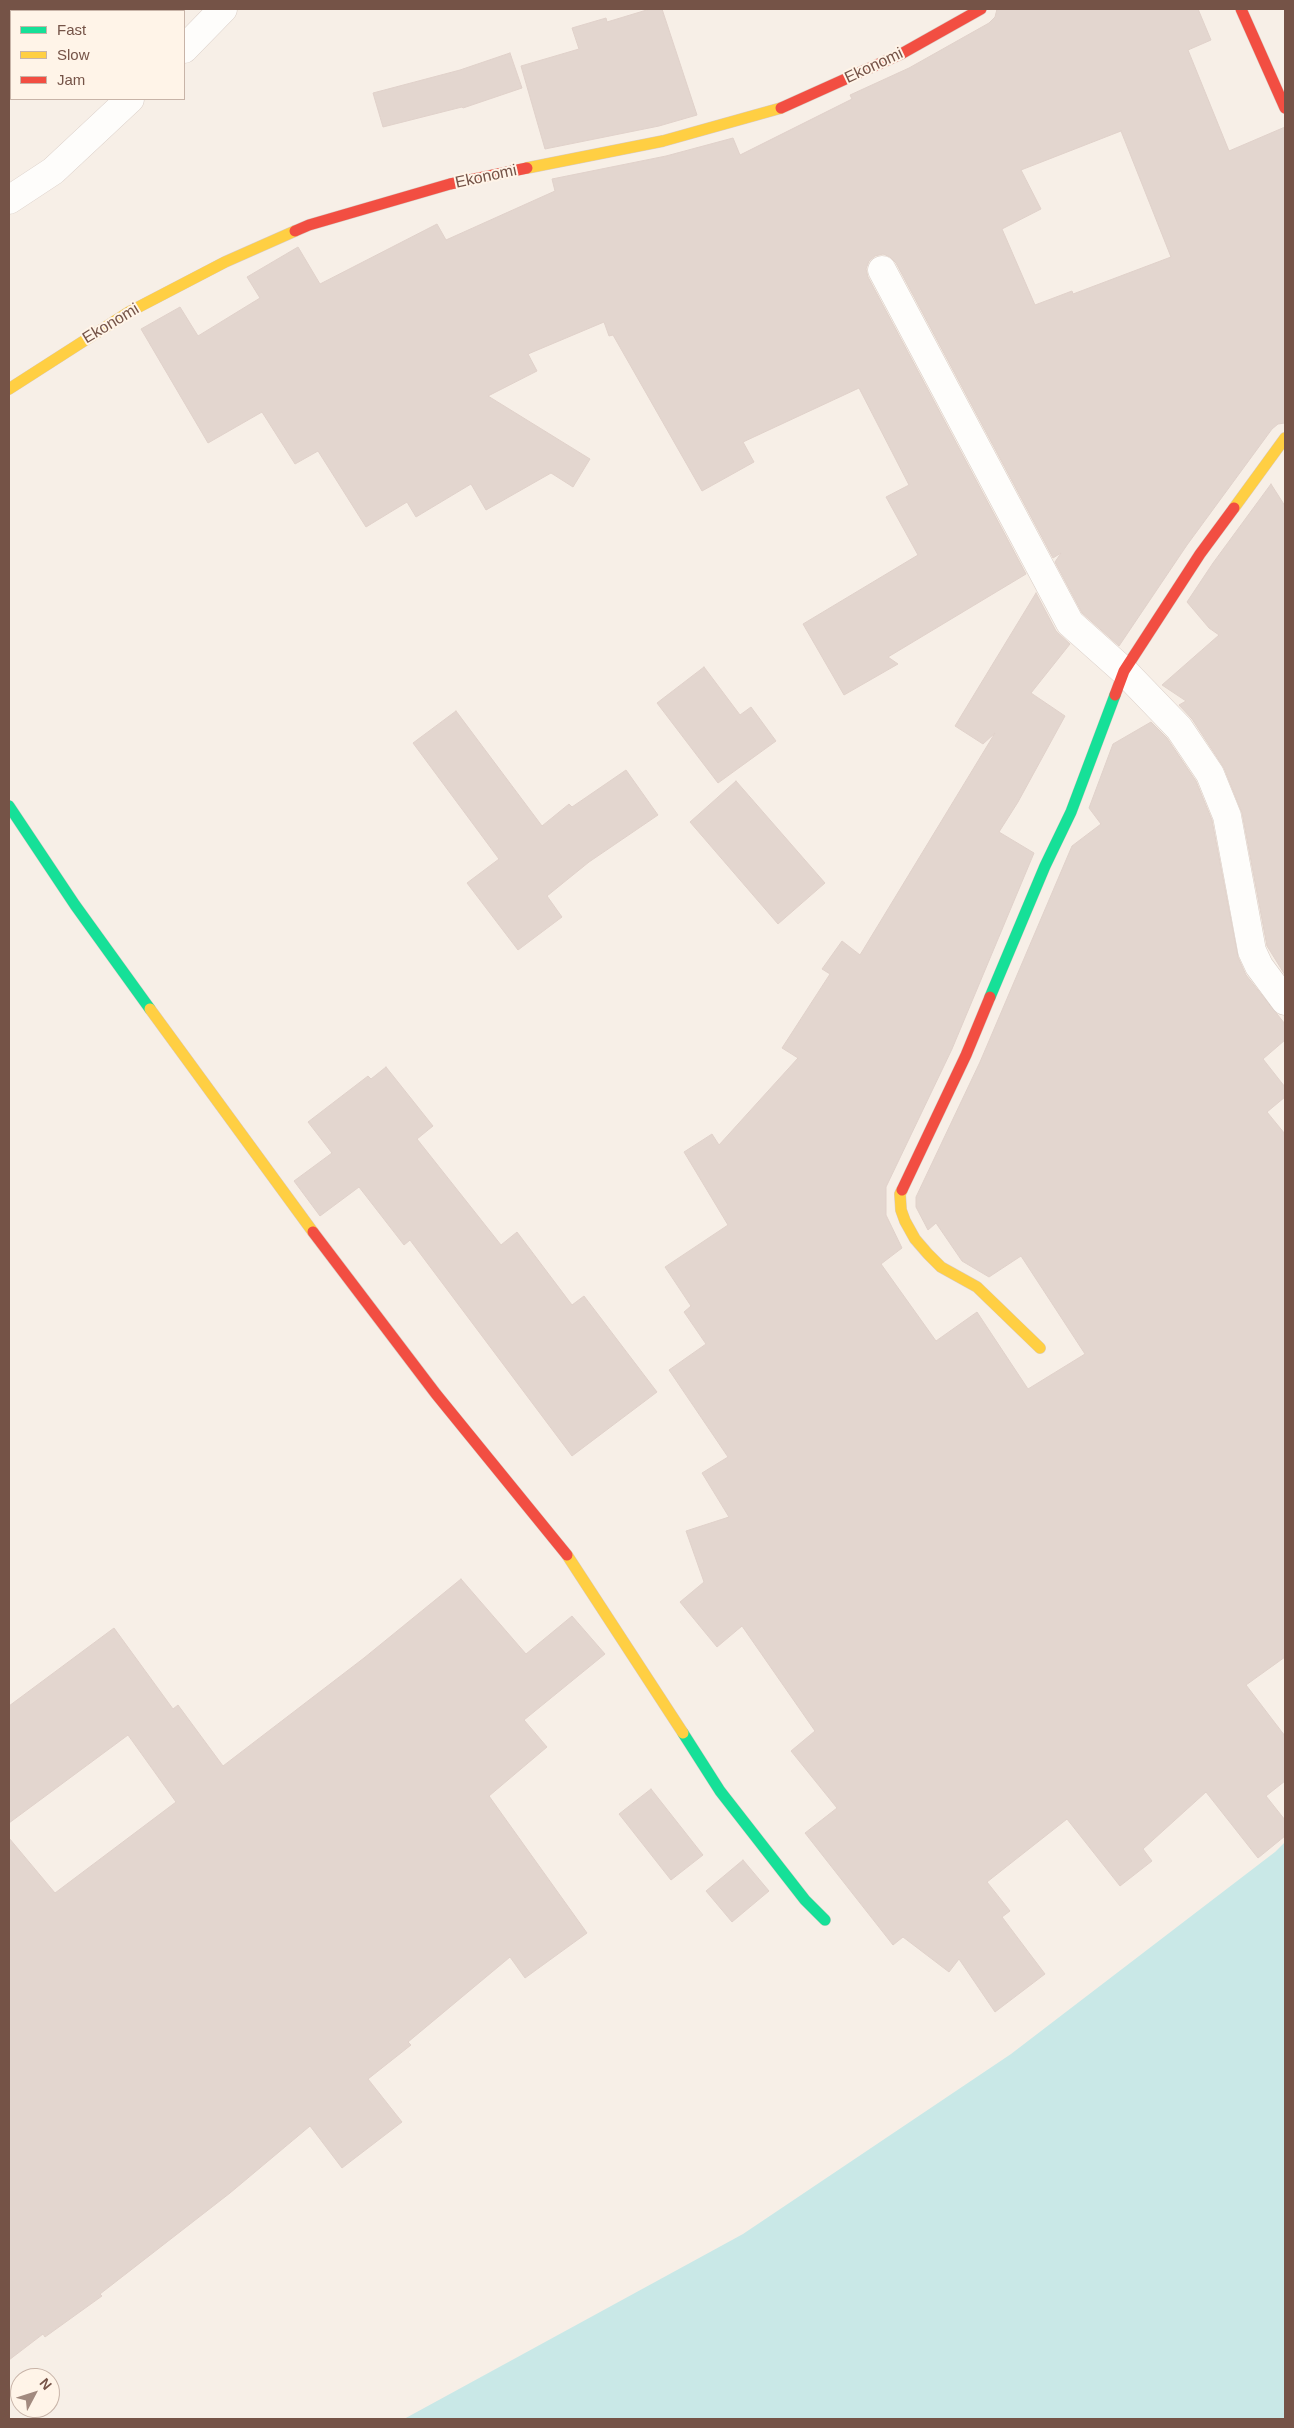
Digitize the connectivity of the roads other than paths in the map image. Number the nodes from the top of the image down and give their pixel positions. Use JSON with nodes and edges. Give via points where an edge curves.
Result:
{"nodes":[{"id":1,"x":223,"y":9,"type":"edge"},
{"id":2,"x":980,"y":9,"type":"edge"},
{"id":3,"x":1241,"y":9,"type":"edge"},
{"id":4,"x":185,"y":47,"type":"edge"},
{"id":5,"x":129,"y":100,"type":"edge"},
{"id":6,"x":1285,"y":108,"type":"edge"},
{"id":7,"x":9,"y":200,"type":"edge"},
{"id":8,"x":882,"y":270,"type":"dead end"},
{"id":9,"x":9,"y":389,"type":"edge"},
{"id":10,"x":1285,"y":438,"type":"edge"},
{"id":11,"x":1124,"y":671,"type":"junction"},
{"id":12,"x":9,"y":806,"type":"edge"},
{"id":13,"x":1285,"y":1001,"type":"edge"},
{"id":14,"x":1040,"y":1348,"type":"dead end"},
{"id":15,"x":825,"y":1920,"type":"dead end"}],
"edges":[{"from":1,"to":4,"type":"street"},
{"from":2,"to":9,"type":"street","name":"Ekonomi","via":[[901,54],[779,109],[663,141],[450,184],[309,225],[225,262],[129,312]]},
{"from":3,"to":6,"type":"street"},
{"from":5,"to":7,"type":"street","via":[[53,171]]},
{"from":8,"to":11,"type":"street","via":[[1060,608],[1084,638]]},
{"from":10,"to":11,"type":"street","via":[[1200,554]]},
{"from":11,"to":13,"type":"street","via":[[1179,728],[1210,774],[1227,816],[1252,951]]},
{"from":11,"to":14,"type":"street","via":[[1071,812],[966,1055],[900,1194],[900,1210],[905,1221],[928,1254],[941,1266],[977,1287]]},
{"from":12,"to":15,"type":"street","via":[[75,905],[285,1196],[436,1394],[567,1555],[720,1791],[805,1900]]}]}
